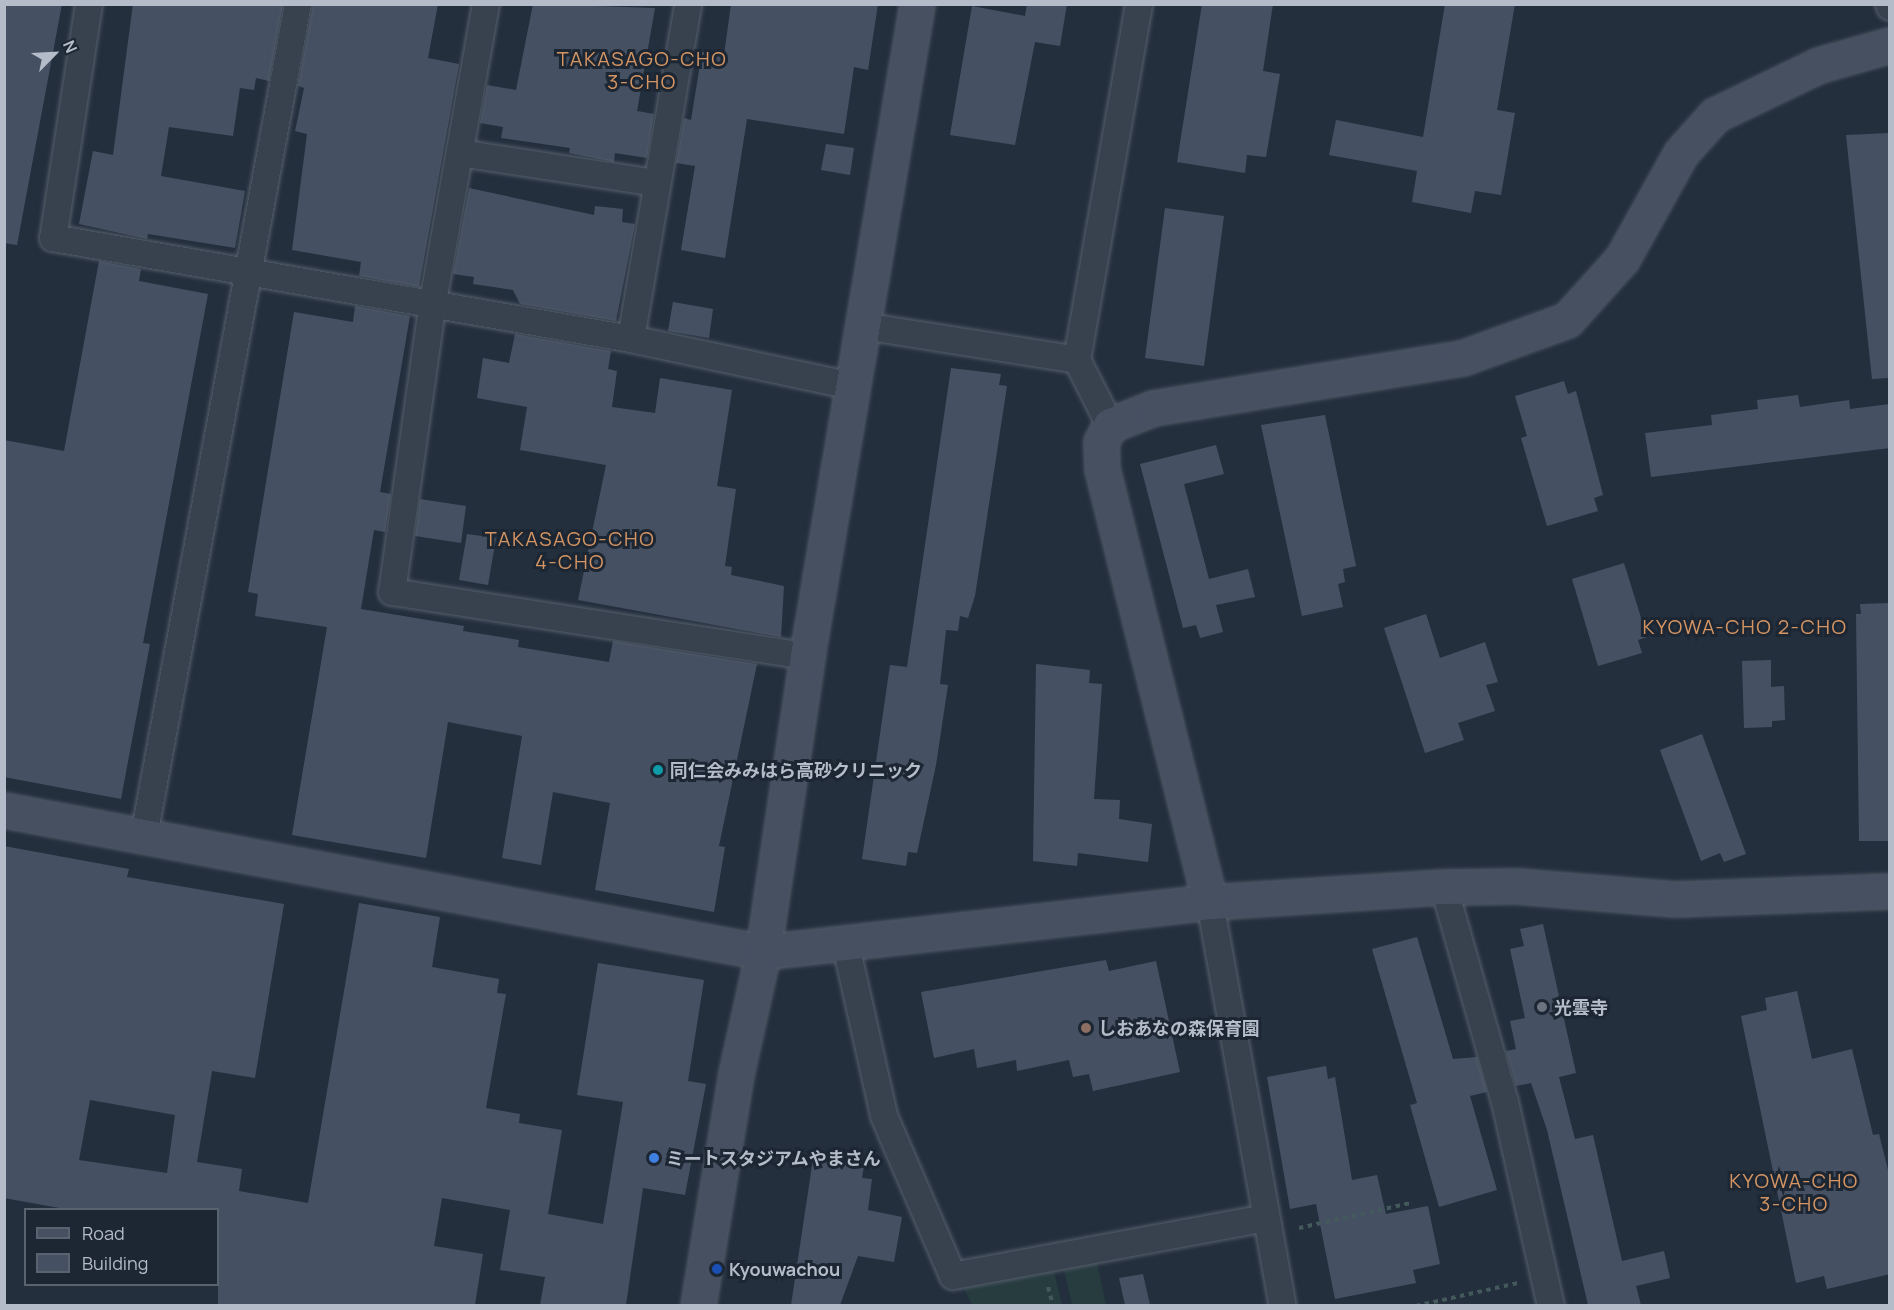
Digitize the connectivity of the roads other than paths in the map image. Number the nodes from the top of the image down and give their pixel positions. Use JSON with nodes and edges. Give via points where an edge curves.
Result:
{"nodes":[{"id":1,"x":89,"y":4,"type":"edge"},
{"id":2,"x":298,"y":4,"type":"edge"},
{"id":3,"x":486,"y":4,"type":"edge"},
{"id":4,"x":688,"y":4,"type":"edge"},
{"id":5,"x":917,"y":4,"type":"edge"},
{"id":6,"x":1139,"y":4,"type":"edge"},
{"id":7,"x":1890,"y":45,"type":"edge"},
{"id":8,"x":460,"y":153,"type":"junction"},
{"id":9,"x":655,"y":183,"type":"junction"},
{"id":10,"x":250,"y":274,"type":"junction"},
{"id":11,"x":432,"y":308,"type":"junction"},
{"id":12,"x":863,"y":326,"type":"junction"},
{"id":13,"x":631,"y":339,"type":"junction"},
{"id":14,"x":1077,"y":360,"type":"junction"},
{"id":15,"x":853,"y":386,"type":"junction"},
{"id":16,"x":1110,"y":425,"type":"junction"},
{"id":17,"x":807,"y":656,"type":"junction"},
{"id":18,"x":4,"y":810,"type":"edge"},
{"id":19,"x":144,"y":836,"type":"junction"},
{"id":20,"x":1444,"y":887,"type":"junction"},
{"id":21,"x":1890,"y":891,"type":"edge"},
{"id":22,"x":1210,"y":902,"type":"junction"},
{"id":23,"x":845,"y":941,"type":"junction"},
{"id":24,"x":763,"y":952,"type":"junction"},
{"id":25,"x":1267,"y":1226,"type":"junction"},
{"id":26,"x":698,"y":1305,"type":"edge"},
{"id":27,"x":1282,"y":1305,"type":"edge"},
{"id":28,"x":1551,"y":1305,"type":"edge"}],
"edges":[{"from":1,"to":10,"type":"street","via":[[53,238]]},
{"from":2,"to":10,"type":"street"},
{"from":3,"to":8,"type":"street"},
{"from":4,"to":9,"type":"street"},
{"from":5,"to":12,"type":"street"},
{"from":6,"to":14,"type":"street"},
{"from":7,"to":16,"type":"street","via":[[1820,65],[1754,92],[1715,115],[1681,153],[1622,259],[1567,320],[1462,358],[1153,408]]},
{"from":8,"to":9,"type":"street"},
{"from":8,"to":11,"type":"street"},
{"from":9,"to":13,"type":"street"},
{"from":10,"to":11,"type":"street"},
{"from":10,"to":19,"type":"street"},
{"from":11,"to":13,"type":"street"},
{"from":11,"to":17,"type":"street","via":[[392,592]]},
{"from":12,"to":14,"type":"street"},
{"from":12,"to":15,"type":"street"},
{"from":13,"to":15,"type":"street"},
{"from":14,"to":16,"type":"street"},
{"from":15,"to":17,"type":"street"},
{"from":16,"to":22,"type":"street","via":[[1101,442],[1102,468]]},
{"from":17,"to":24,"type":"street"},
{"from":18,"to":19,"type":"street"},
{"from":19,"to":24,"type":"street"},
{"from":20,"to":21,"type":"street","via":[[1517,886],[1674,899]]},
{"from":20,"to":22,"type":"street"},
{"from":20,"to":28,"type":"street","via":[[1505,1102]]},
{"from":22,"to":23,"type":"street"},
{"from":22,"to":25,"type":"street"},
{"from":23,"to":24,"type":"street"},
{"from":23,"to":25,"type":"street","via":[[884,1116],[952,1276]]},
{"from":24,"to":26,"type":"street","via":[[736,1074]]},
{"from":25,"to":27,"type":"street"}]}
